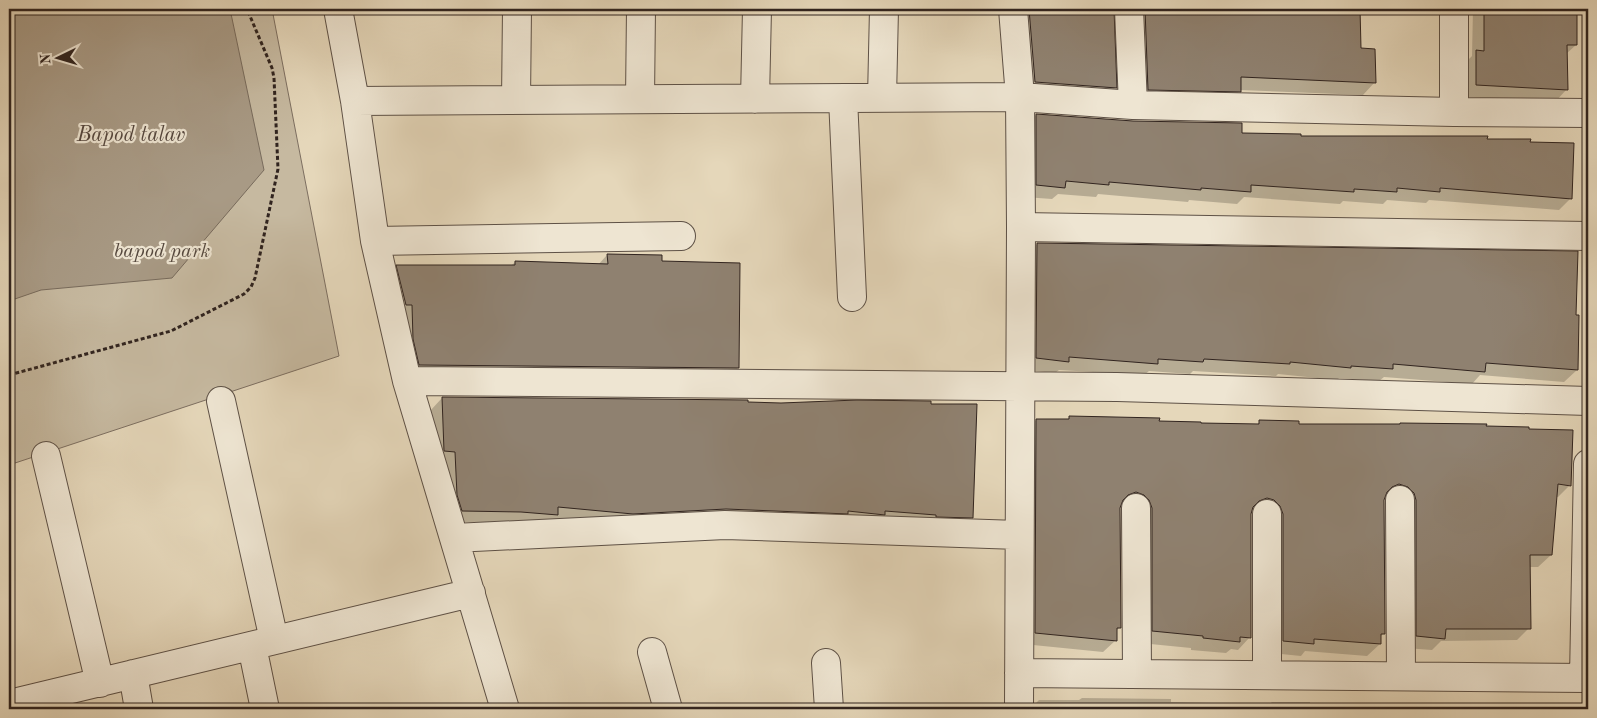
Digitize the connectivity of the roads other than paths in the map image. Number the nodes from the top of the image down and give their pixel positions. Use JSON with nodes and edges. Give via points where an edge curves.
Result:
{"nodes":[{"id":1,"x":338,"y":9,"type":"edge"},
{"id":2,"x":517,"y":9,"type":"edge"},
{"id":3,"x":641,"y":9,"type":"edge"},
{"id":4,"x":757,"y":9,"type":"edge"},
{"id":5,"x":884,"y":9,"type":"edge"},
{"id":6,"x":1014,"y":9,"type":"edge"},
{"id":7,"x":1129,"y":9,"type":"edge"},
{"id":8,"x":1454,"y":9,"type":"edge"},
{"id":9,"x":1020,"y":97,"type":"junction"},
{"id":10,"x":755,"y":98,"type":"junction"},
{"id":11,"x":843,"y":98,"type":"junction"},
{"id":12,"x":882,"y":98,"type":"junction"},
{"id":13,"x":640,"y":99,"type":"junction"},
{"id":14,"x":516,"y":100,"type":"junction"},
{"id":15,"x":355,"y":101,"type":"junction"},
{"id":16,"x":1133,"y":105,"type":"junction"},
{"id":17,"x":1454,"y":112,"type":"junction"},
{"id":18,"x":1588,"y":113,"type":"edge"},
{"id":19,"x":1021,"y":227,"type":"junction"},
{"id":20,"x":682,"y":236,"type":"dead end"},
{"id":21,"x":1588,"y":236,"type":"edge"},
{"id":22,"x":375,"y":241,"type":"junction"},
{"id":23,"x":852,"y":297,"type":"dead end"},
{"id":24,"x":407,"y":381,"type":"junction"},
{"id":25,"x":1020,"y":386,"type":"junction"},
{"id":26,"x":220,"y":401,"type":"dead end"},
{"id":27,"x":1588,"y":401,"type":"edge"},
{"id":28,"x":46,"y":456,"type":"dead end"},
{"id":29,"x":1588,"y":464,"type":"edge"},
{"id":30,"x":1400,"y":500,"type":"dead end"},
{"id":31,"x":1136,"y":508,"type":"dead end"},
{"id":32,"x":1267,"y":514,"type":"dead end"},
{"id":33,"x":1019,"y":535,"type":"junction"},
{"id":34,"x":454,"y":538,"type":"junction"},
{"id":35,"x":471,"y":593,"type":"junction"},
{"id":36,"x":263,"y":643,"type":"junction"},
{"id":37,"x":652,"y":652,"type":"dead end"},
{"id":38,"x":826,"y":663,"type":"dead end"},
{"id":39,"x":1019,"y":673,"type":"junction"},
{"id":40,"x":133,"y":674,"type":"junction"},
{"id":41,"x":1138,"y":674,"type":"junction"},
{"id":42,"x":1268,"y":675,"type":"junction"},
{"id":43,"x":1402,"y":676,"type":"junction"},
{"id":44,"x":1586,"y":678,"type":"edge"},
{"id":45,"x":100,"y":682,"type":"junction"},
{"id":46,"x":9,"y":704,"type":"edge"},
{"id":47,"x":139,"y":709,"type":"edge"},
{"id":48,"x":265,"y":709,"type":"edge"},
{"id":49,"x":506,"y":709,"type":"edge"},
{"id":50,"x":668,"y":709,"type":"edge"},
{"id":51,"x":828,"y":709,"type":"edge"},
{"id":52,"x":1019,"y":709,"type":"edge"}],
"edges":[{"from":1,"to":15,"type":"street"},
{"from":2,"to":14,"type":"street"},
{"from":3,"to":13,"type":"street"},
{"from":4,"to":10,"type":"street"},
{"from":5,"to":12,"type":"street"},
{"from":6,"to":9,"type":"street"},
{"from":7,"to":16,"type":"street"},
{"from":8,"to":17,"type":"street"},
{"from":9,"to":12,"type":"street"},
{"from":9,"to":16,"type":"street"},
{"from":9,"to":19,"type":"street"},
{"from":10,"to":11,"type":"street"},
{"from":10,"to":13,"type":"street"},
{"from":11,"to":12,"type":"street"},
{"from":11,"to":23,"type":"street"},
{"from":13,"to":14,"type":"street"},
{"from":14,"to":15,"type":"street"},
{"from":15,"to":22,"type":"street"},
{"from":16,"to":17,"type":"street"},
{"from":17,"to":18,"type":"street"},
{"from":19,"to":21,"type":"street"},
{"from":19,"to":25,"type":"street"},
{"from":20,"to":22,"type":"street"},
{"from":22,"to":24,"type":"street"},
{"from":24,"to":25,"type":"street"},
{"from":24,"to":34,"type":"street"},
{"from":25,"to":27,"type":"street"},
{"from":25,"to":33,"type":"street"},
{"from":26,"to":36,"type":"street"},
{"from":28,"to":45,"type":"street"},
{"from":29,"to":44,"type":"street"},
{"from":30,"to":43,"type":"street"},
{"from":31,"to":41,"type":"street"},
{"from":32,"to":42,"type":"street"},
{"from":33,"to":34,"type":"street","via":[[725,526]]},
{"from":33,"to":39,"type":"street"},
{"from":34,"to":35,"type":"street"},
{"from":35,"to":36,"type":"street"},
{"from":35,"to":49,"type":"street"},
{"from":36,"to":40,"type":"street"},
{"from":36,"to":48,"type":"street"},
{"from":37,"to":50,"type":"street"},
{"from":38,"to":51,"type":"street"},
{"from":39,"to":41,"type":"street"},
{"from":39,"to":52,"type":"street"},
{"from":40,"to":45,"type":"street"},
{"from":40,"to":47,"type":"street"},
{"from":41,"to":42,"type":"street"},
{"from":42,"to":43,"type":"street"},
{"from":43,"to":44,"type":"street"},
{"from":45,"to":46,"type":"street"}]}
